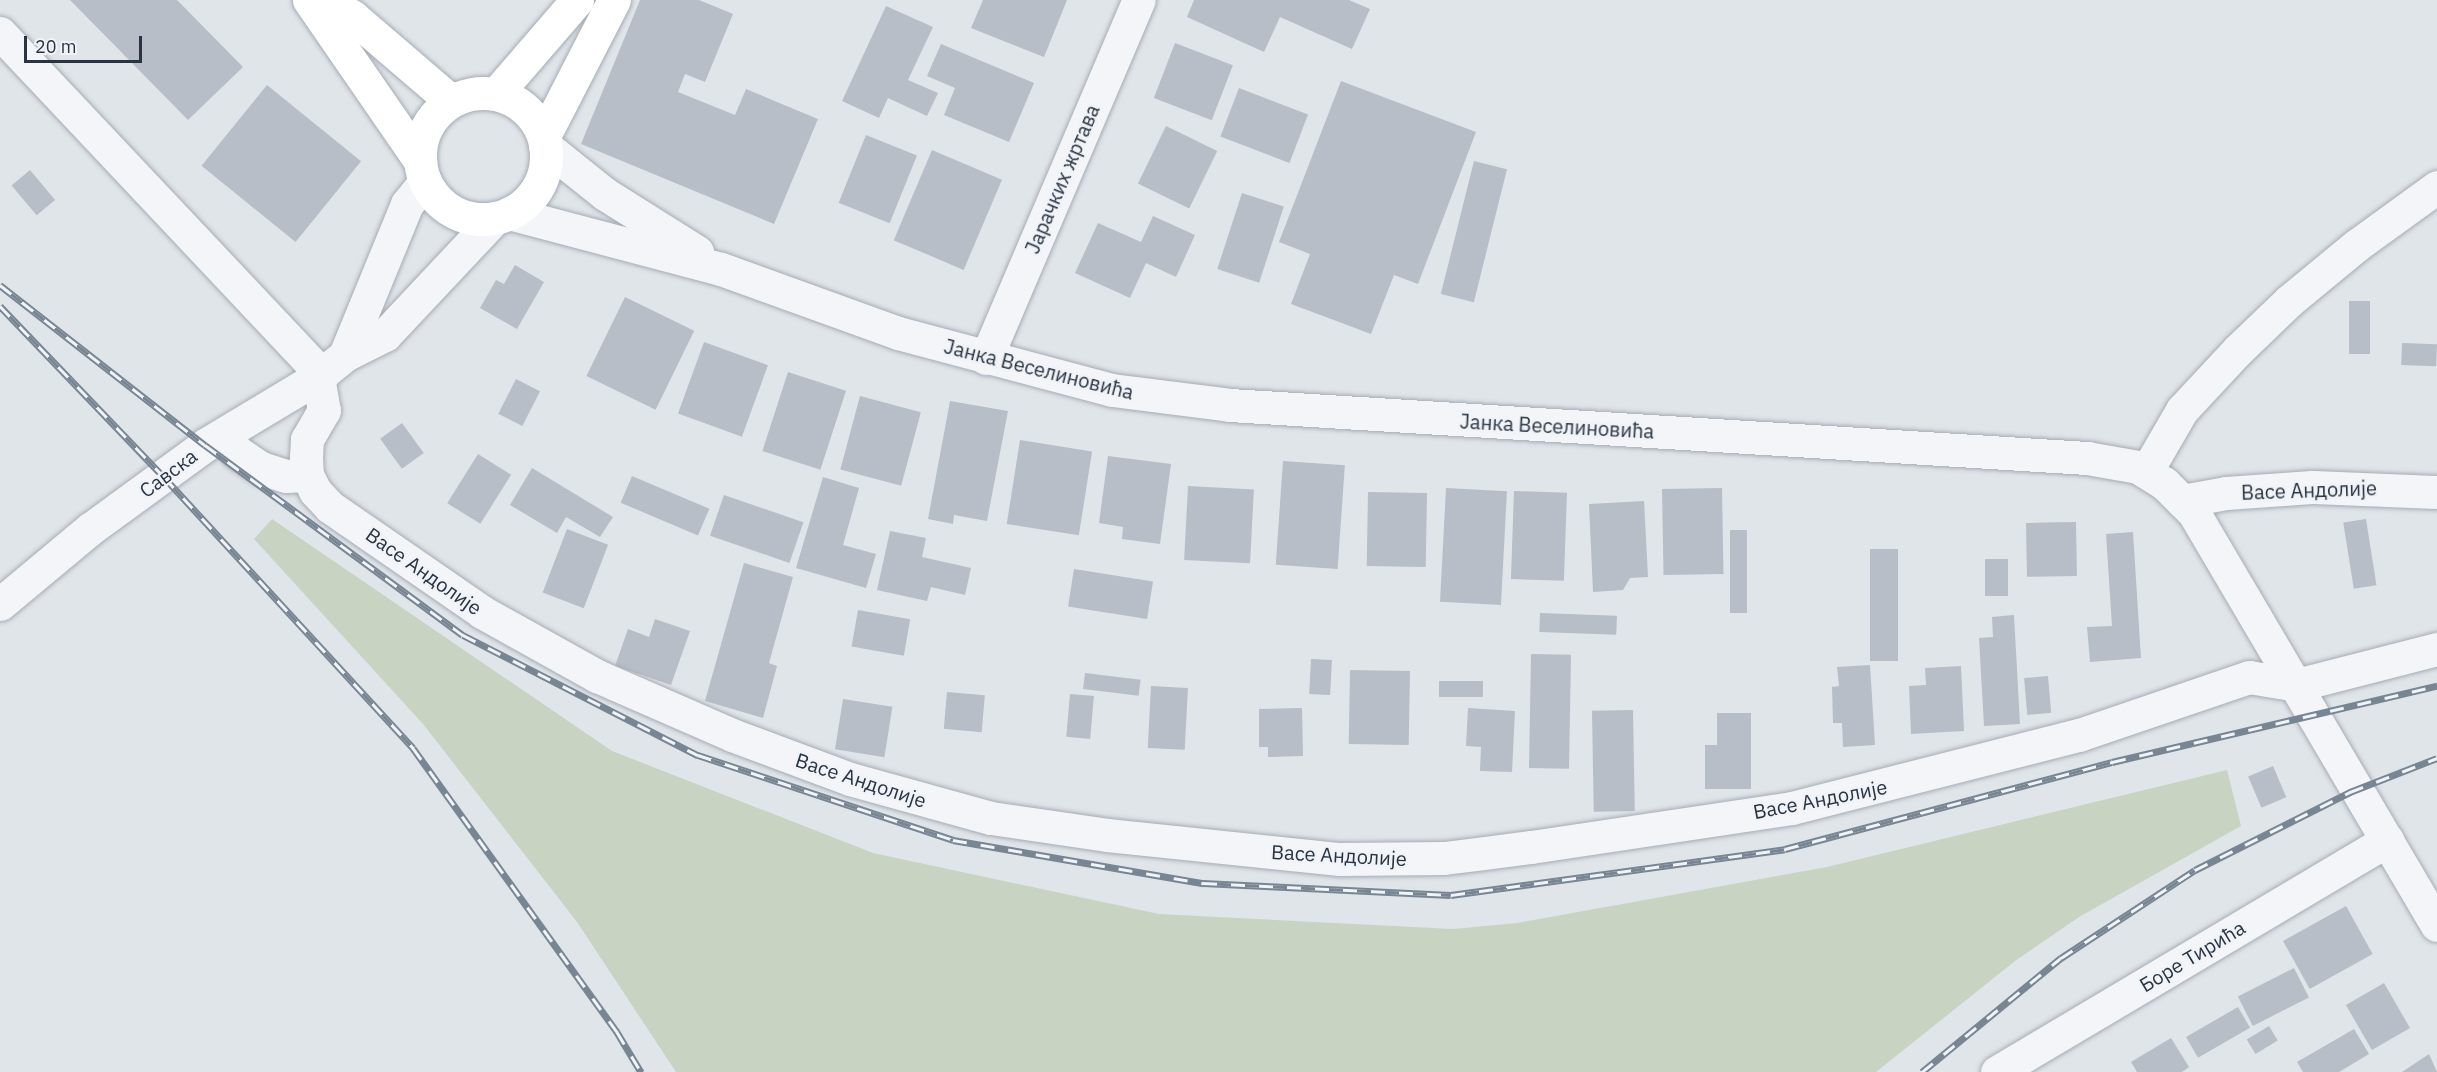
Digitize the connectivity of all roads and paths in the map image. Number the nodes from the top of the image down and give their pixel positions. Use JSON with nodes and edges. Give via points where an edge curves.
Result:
{"nodes":[{"id":1,"x":309,"y":0,"type":"edge"},
{"id":2,"x":324,"y":0,"type":"edge"},
{"id":3,"x":578,"y":0,"type":"edge"},
{"id":4,"x":615,"y":0,"type":"edge"},
{"id":5,"x":1139,"y":0,"type":"edge"},
{"id":6,"x":0,"y":33,"type":"edge"},
{"id":7,"x":496,"y":94,"type":"junction"},
{"id":8,"x":451,"y":101,"type":"junction"},
{"id":9,"x":544,"y":141,"type":"junction"},
{"id":10,"x":423,"y":171,"type":"junction"},
{"id":11,"x":2437,"y":187,"type":"edge"},
{"id":12,"x":502,"y":215,"type":"junction"},
{"id":13,"x":721,"y":268,"type":"junction"},
{"id":14,"x":986,"y":358,"type":"junction"},
{"id":15,"x":328,"y":369,"type":"junction"},
{"id":16,"x":225,"y":435,"type":"junction"},
{"id":17,"x":2146,"y":472,"type":"junction"},
{"id":18,"x":307,"y":475,"type":"junction"},
{"id":19,"x":2437,"y":492,"type":"edge"},
{"id":20,"x":2182,"y":501,"type":"junction"},
{"id":21,"x":0,"y":604,"type":"edge"},
{"id":22,"x":2437,"y":649,"type":"edge"},
{"id":23,"x":2296,"y":685,"type":"junction"},
{"id":24,"x":2387,"y":840,"type":"junction"},
{"id":25,"x":2437,"y":925,"type":"edge"},
{"id":26,"x":1997,"y":1072,"type":"edge"}],
"edges":[{"from":1,"to":10,"type":"main road"},
{"from":2,"to":8,"type":"main road","via":[[353,17]]},
{"from":3,"to":7,"type":"main road"},
{"from":4,"to":9,"type":"main road"},
{"from":5,"to":14,"type":"street","name":"Јарачких жртава"},
{"from":6,"to":15,"type":"street"},
{"from":7,"to":8,"type":"main road","via":[[481,92]]},
{"from":7,"to":9,"type":"main road","via":[[520,104],[534,118]]},
{"from":8,"to":10,"type":"main road","via":[[427,127]]},
{"from":9,"to":12,"type":"main road","via":[[544,173],[536,189]]},
{"from":9,"to":13,"type":"street","name":"Јанка Веселиновића","via":[[605,194]]},
{"from":10,"to":12,"type":"main road","via":[[437,198],[454,212],[474,218]]},
{"from":10,"to":15,"type":"street"},
{"from":11,"to":17,"type":"street","via":[[2357,245],[2238,350],[2182,410]]},
{"from":12,"to":13,"type":"street","name":"Јанка Веселиновића"},
{"from":12,"to":15,"type":"street","name":"Савска","via":[[385,335]]},
{"from":13,"to":14,"type":"street","name":"Јанка Веселиновића","via":[[898,333]]},
{"from":14,"to":17,"type":"street","name":"Јанка Веселиновића","via":[[1112,390],[1230,405],[2087,458]]},
{"from":15,"to":16,"type":"street","name":"Савска"},
{"from":15,"to":18,"type":"street","via":[[324,410],[307,439]]},
{"from":16,"to":18,"type":"street","via":[[237,453],[261,468],[286,476]]},
{"from":16,"to":21,"type":"street","name":"Савска","via":[[205,445],[90,529]]},
{"from":17,"to":20,"type":"street","name":"Јанка Веселиновића"},
{"from":18,"to":23,"type":"street","name":"Васе Андолије","via":[[330,507],[482,612],[597,676],[732,735],[850,779],[991,818],[1220,847],[1340,859],[1444,858],[1792,808],[2079,735],[2249,677]]},
{"from":19,"to":20,"type":"street","name":"Васе Андолије","via":[[2312,487],[2226,493]]},
{"from":20,"to":23,"type":"street","name":"Јанка Веселиновића","via":[[2194,513]]},
{"from":22,"to":23,"type":"street","name":"Васе Андолије"},
{"from":23,"to":24,"type":"street"},
{"from":24,"to":25,"type":"street"},
{"from":24,"to":26,"type":"street","name":"Боре Тирића"}]}
